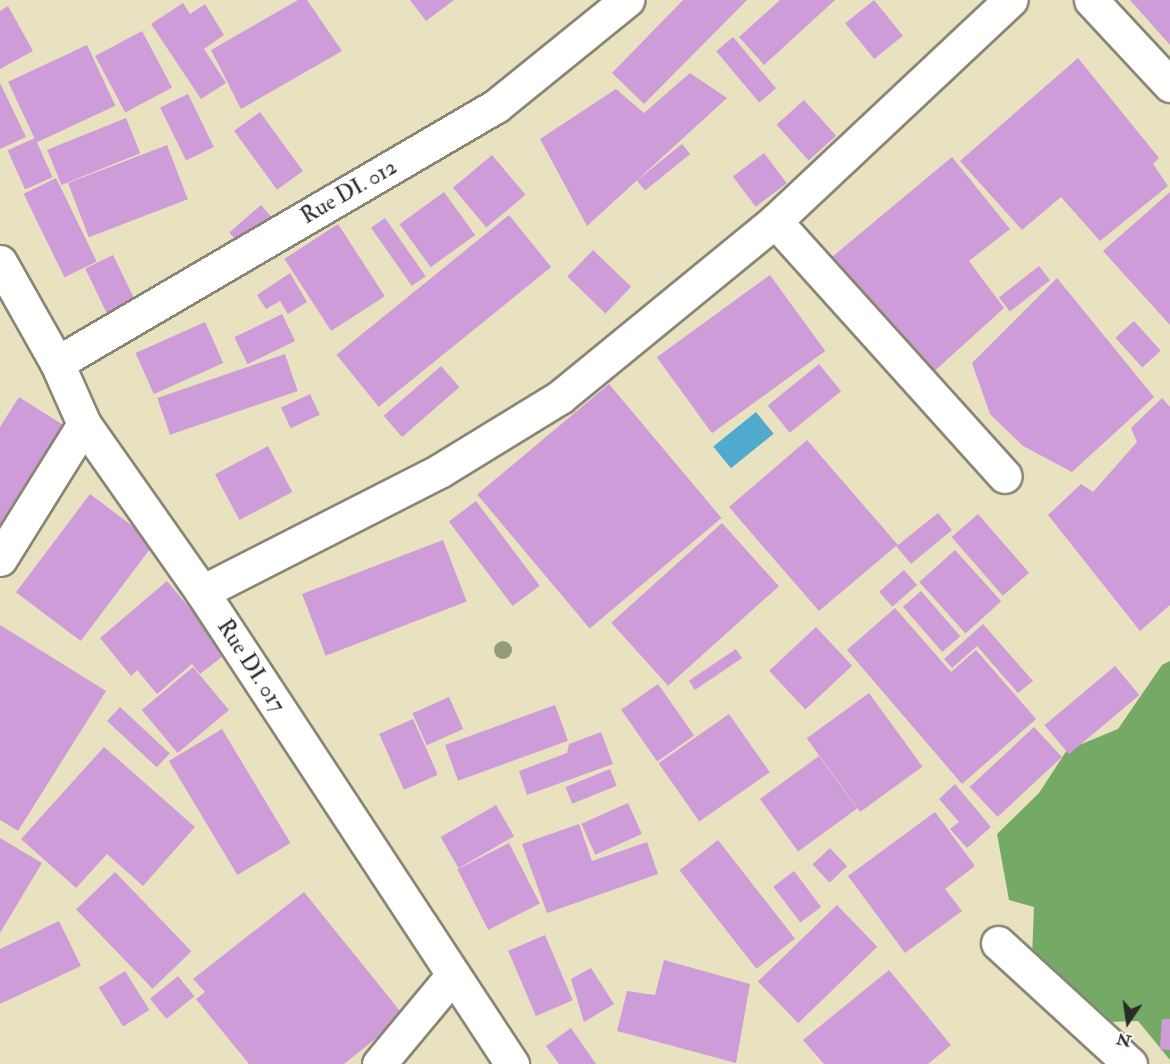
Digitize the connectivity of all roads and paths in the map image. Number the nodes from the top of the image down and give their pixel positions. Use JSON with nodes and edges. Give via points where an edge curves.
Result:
{"nodes":[{"id":1,"x":627,"y":0,"type":"edge"},
{"id":2,"x":1010,"y":0,"type":"edge"},
{"id":3,"x":1091,"y":0,"type":"edge"},
{"id":4,"x":1170,"y":85,"type":"edge"},
{"id":5,"x":775,"y":221,"type":"junction"},
{"id":6,"x":0,"y":262,"type":"edge"},
{"id":7,"x":57,"y":363,"type":"junction"},
{"id":8,"x":84,"y":424,"type":"junction"},
{"id":9,"x":1005,"y":476,"type":"dead end"},
{"id":10,"x":0,"y":559,"type":"edge"},
{"id":11,"x":202,"y":592,"type":"junction"},
{"id":12,"x":998,"y":943,"type":"dead end"},
{"id":13,"x":453,"y":975,"type":"junction"},
{"id":14,"x":380,"y":1064,"type":"edge"},
{"id":15,"x":512,"y":1064,"type":"edge"},
{"id":16,"x":1130,"y":1064,"type":"edge"}],
"edges":[{"from":1,"to":7,"type":"street","name":"Rue DI. 012","via":[[496,106]]},
{"from":2,"to":5,"type":"street"},
{"from":3,"to":4,"type":"street"},
{"from":5,"to":9,"type":"street"},
{"from":5,"to":11,"type":"street","via":[[560,397],[441,470]]},
{"from":6,"to":7,"type":"street","name":"Rue DI. 017"},
{"from":7,"to":8,"type":"street","name":"Rue DI. 017"},
{"from":8,"to":10,"type":"street"},
{"from":8,"to":11,"type":"street","name":"Rue DI. 017"},
{"from":11,"to":13,"type":"street","name":"Rue DI. 017"},
{"from":12,"to":16,"type":"street"},
{"from":13,"to":14,"type":"street"},
{"from":13,"to":15,"type":"street","name":"Rue DI. 017"}]}
